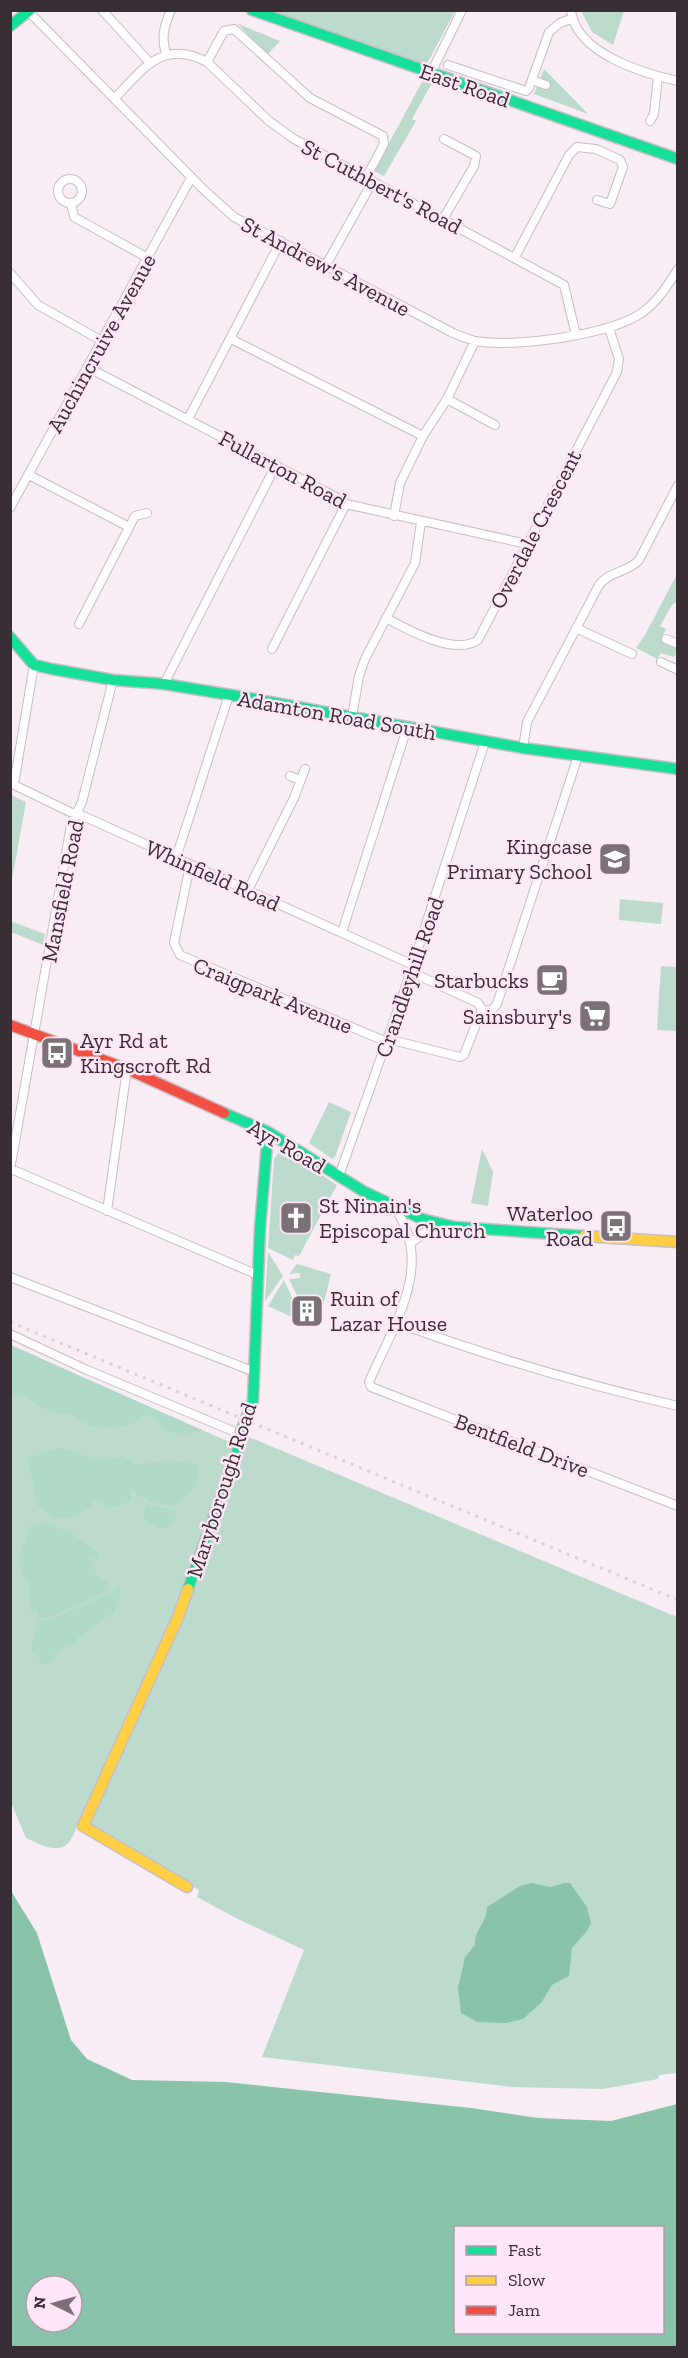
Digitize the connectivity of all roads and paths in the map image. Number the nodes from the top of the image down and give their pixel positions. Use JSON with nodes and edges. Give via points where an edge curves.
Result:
{"nodes":[{"id":1,"x":102,"y":10,"type":"edge"},
{"id":2,"x":171,"y":10,"type":"edge"},
{"id":3,"x":252,"y":10,"type":"edge"},
{"id":4,"x":462,"y":10,"type":"edge"},
{"id":5,"x":29,"y":11,"type":"edge"},
{"id":6,"x":572,"y":14,"type":"edge"},
{"id":7,"x":10,"y":26,"type":"edge"},
{"id":8,"x":166,"y":54,"type":"junction"},
{"id":9,"x":207,"y":62,"type":"junction"},
{"id":10,"x":150,"y":63,"type":"junction"},
{"id":11,"x":448,"y":65,"type":"dead end"},
{"id":12,"x":431,"y":73,"type":"junction"},
{"id":13,"x":658,"y":76,"type":"junction"},
{"id":14,"x":532,"y":80,"type":"junction"},
{"id":15,"x":678,"y":81,"type":"edge"},
{"id":16,"x":546,"y":85,"type":"dead end"},
{"id":17,"x":115,"y":98,"type":"junction"},
{"id":18,"x":650,"y":121,"type":"dead end"},
{"id":19,"x":444,"y":139,"type":"dead end"},
{"id":20,"x":678,"y":159,"type":"edge"},
{"id":21,"x":191,"y":178,"type":"junction"},
{"id":22,"x":369,"y":179,"type":"junction"},
{"id":23,"x":597,"y":200,"type":"dead end"},
{"id":24,"x":71,"y":203,"type":"dead end"},
{"id":25,"x":443,"y":219,"type":"junction"},
{"id":26,"x":281,"y":241,"type":"junction"},
{"id":27,"x":515,"y":257,"type":"junction"},
{"id":28,"x":148,"y":258,"type":"junction"},
{"id":29,"x":326,"y":265,"type":"junction"},
{"id":30,"x":678,"y":269,"type":"edge"},
{"id":31,"x":10,"y":273,"type":"edge"},
{"id":32,"x":609,"y":328,"type":"junction"},
{"id":33,"x":576,"y":335,"type":"junction"},
{"id":34,"x":231,"y":339,"type":"junction"},
{"id":35,"x":102,"y":341,"type":"junction"},
{"id":36,"x":475,"y":341,"type":"junction"},
{"id":37,"x":87,"y":367,"type":"junction"},
{"id":38,"x":447,"y":399,"type":"junction"},
{"id":39,"x":188,"y":419,"type":"junction"},
{"id":40,"x":495,"y":425,"type":"dead end"},
{"id":41,"x":423,"y":436,"type":"junction"},
{"id":42,"x":276,"y":465,"type":"junction"},
{"id":43,"x":29,"y":475,"type":"junction"},
{"id":44,"x":678,"y":485,"type":"edge"},
{"id":45,"x":346,"y":504,"type":"junction"},
{"id":46,"x":10,"y":508,"type":"edge"},
{"id":47,"x":147,"y":513,"type":"dead end"},
{"id":48,"x":394,"y":516,"type":"junction"},
{"id":49,"x":422,"y":522,"type":"junction"},
{"id":50,"x":129,"y":526,"type":"junction"},
{"id":51,"x":527,"y":544,"type":"junction"},
{"id":52,"x":386,"y":618,"type":"junction"},
{"id":53,"x":79,"y":624,"type":"dead end"},
{"id":54,"x":576,"y":628,"type":"junction"},
{"id":55,"x":10,"y":637,"type":"edge"},
{"id":56,"x":666,"y":639,"type":"dead end"},
{"id":57,"x":678,"y":644,"type":"edge"},
{"id":58,"x":272,"y":649,"type":"dead end"},
{"id":59,"x":632,"y":654,"type":"dead end"},
{"id":60,"x":661,"y":662,"type":"dead end"},
{"id":61,"x":34,"y":665,"type":"junction"},
{"id":62,"x":677,"y":668,"type":"edge"},
{"id":63,"x":113,"y":680,"type":"junction"},
{"id":64,"x":164,"y":684,"type":"junction"},
{"id":65,"x":229,"y":695,"type":"junction"},
{"id":66,"x":352,"y":717,"type":"junction"},
{"id":67,"x":407,"y":728,"type":"junction"},
{"id":68,"x":485,"y":742,"type":"junction"},
{"id":69,"x":523,"y":748,"type":"junction"},
{"id":70,"x":578,"y":756,"type":"junction"},
{"id":71,"x":305,"y":769,"type":"dead end"},
{"id":72,"x":678,"y":769,"type":"edge"},
{"id":73,"x":290,"y":776,"type":"dead end"},
{"id":74,"x":300,"y":780,"type":"junction"},
{"id":75,"x":12,"y":784,"type":"edge"},
{"id":76,"x":77,"y":813,"type":"junction"},
{"id":77,"x":176,"y":858,"type":"junction"},
{"id":78,"x":190,"y":865,"type":"junction"},
{"id":79,"x":248,"y":890,"type":"junction"},
{"id":80,"x":342,"y":932,"type":"junction"},
{"id":81,"x":412,"y":969,"type":"junction"},
{"id":82,"x":481,"y":1011,"type":"junction"},
{"id":83,"x":10,"y":1025,"type":"edge"},
{"id":84,"x":36,"y":1035,"type":"junction"},
{"id":85,"x":388,"y":1040,"type":"junction"},
{"id":86,"x":127,"y":1070,"type":"junction"},
{"id":87,"x":268,"y":1132,"type":"junction"},
{"id":88,"x":11,"y":1170,"type":"edge"},
{"id":89,"x":339,"y":1176,"type":"junction"},
{"id":90,"x":393,"y":1207,"type":"junction"},
{"id":91,"x":107,"y":1210,"type":"junction"},
{"id":92,"x":442,"y":1224,"type":"junction"},
{"id":93,"x":678,"y":1242,"type":"edge"},
{"id":94,"x":411,"y":1243,"type":"junction"},
{"id":95,"x":258,"y":1275,"type":"junction"},
{"id":96,"x":10,"y":1277,"type":"edge"},
{"id":97,"x":395,"y":1322,"type":"junction"},
{"id":98,"x":10,"y":1334,"type":"edge"},
{"id":99,"x":255,"y":1372,"type":"junction"},
{"id":100,"x":678,"y":1406,"type":"edge"},
{"id":101,"x":240,"y":1434,"type":"junction"},
{"id":102,"x":678,"y":1506,"type":"edge"},
{"id":103,"x":187,"y":1887,"type":"dead end"}],
"edges":[{"from":1,"to":10,"type":"street"},
{"from":2,"to":8,"type":"street","via":[[163,31]]},
{"from":3,"to":12,"type":"street","name":"East Road"},
{"from":4,"to":12,"type":"street"},
{"from":5,"to":7,"type":"street"},
{"from":5,"to":17,"type":"street","name":"St Andrew's Avenue"},
{"from":6,"to":13,"type":"street","via":[[581,34],[603,54]]},
{"from":6,"to":14,"type":"street","via":[[549,32]]},
{"from":8,"to":9,"type":"street","name":"St Cuthbert's Road","via":[[190,55]]},
{"from":8,"to":10,"type":"street"},
{"from":9,"to":22,"type":"street","name":"St Cuthbert's Road","via":[[281,130]]},
{"from":9,"to":22,"type":"street","via":[[222,34],[234,29],[310,98],[383,136],[384,144]]},
{"from":10,"to":17,"type":"street"},
{"from":11,"to":14,"type":"street","via":[[526,91]]},
{"from":12,"to":20,"type":"street","name":"East Road"},
{"from":13,"to":15,"type":"street"},
{"from":13,"to":18,"type":"street"},
{"from":14,"to":16,"type":"street"},
{"from":17,"to":21,"type":"street","name":"St Andrew's Avenue"},
{"from":19,"to":25,"type":"street","via":[[476,156]]},
{"from":21,"to":26,"type":"street","name":"St Andrew's Avenue","via":[[234,217]]},
{"from":21,"to":28,"type":"street","name":"Auchincruive Avenue"},
{"from":22,"to":25,"type":"street","name":"St Cuthbert's Road"},
{"from":22,"to":29,"type":"street"},
{"from":23,"to":27,"type":"street","via":[[610,204],[623,167],[620,160],[596,148],[577,147],[569,155]]},
{"from":24,"to":28,"type":"street","via":[[74,216]]},
{"from":25,"to":27,"type":"street","name":"St Cuthbert's Road"},
{"from":26,"to":29,"type":"street","name":"St Andrew's Avenue"},
{"from":26,"to":34,"type":"street"},
{"from":27,"to":33,"type":"street","name":"St Cuthbert's Road","via":[[564,285]]},
{"from":28,"to":35,"type":"street","name":"Auchincruive Avenue"},
{"from":29,"to":36,"type":"street","name":"St Andrew's Avenue"},
{"from":30,"to":32,"type":"street","name":"St Andrew's Avenue","via":[[660,296],[643,312]]},
{"from":31,"to":35,"type":"street","via":[[38,305]]},
{"from":32,"to":33,"type":"street","name":"St Andrew's Avenue"},
{"from":32,"to":51,"type":"street","name":"Overdale Crescent","via":[[619,359],[617,372]]},
{"from":33,"to":36,"type":"street","name":"St Andrew's Avenue"},
{"from":34,"to":39,"type":"street"},
{"from":34,"to":41,"type":"street"},
{"from":35,"to":37,"type":"street","name":"Auchincruive Avenue"},
{"from":36,"to":38,"type":"street"},
{"from":37,"to":39,"type":"street","name":"Fullarton Road"},
{"from":37,"to":43,"type":"street","name":"Auchincruive Avenue"},
{"from":38,"to":40,"type":"street"},
{"from":38,"to":41,"type":"street"},
{"from":39,"to":42,"type":"street","name":"Fullarton Road"},
{"from":41,"to":48,"type":"street","via":[[400,483]]},
{"from":42,"to":45,"type":"street","name":"Fullarton Road"},
{"from":42,"to":64,"type":"street"},
{"from":43,"to":46,"type":"street","name":"Auchincruive Avenue"},
{"from":43,"to":50,"type":"street"},
{"from":44,"to":54,"type":"street","via":[[639,560],[630,569],[601,582]]},
{"from":45,"to":48,"type":"street","name":"Fullarton Road"},
{"from":45,"to":58,"type":"street"},
{"from":47,"to":50,"type":"street","via":[[135,516]]},
{"from":48,"to":49,"type":"street","name":"Fullarton Road"},
{"from":49,"to":51,"type":"street","name":"Fullarton Road"},
{"from":49,"to":52,"type":"street","via":[[415,562]]},
{"from":50,"to":53,"type":"street"},
{"from":51,"to":52,"type":"street","name":"Overdale Crescent","via":[[478,640],[471,645],[424,638]]},
{"from":52,"to":66,"type":"street","via":[[359,676]]},
{"from":54,"to":59,"type":"street"},
{"from":54,"to":69,"type":"street","via":[[527,722]]},
{"from":55,"to":61,"type":"street"},
{"from":56,"to":57,"type":"street"},
{"from":60,"to":62,"type":"street"},
{"from":61,"to":63,"type":"street","name":"Adamton Road South"},
{"from":61,"to":75,"type":"street"},
{"from":63,"to":64,"type":"street","name":"Adamton Road South"},
{"from":63,"to":76,"type":"street","name":"Mansfield Road"},
{"from":64,"to":65,"type":"street","name":"Adamton Road South"},
{"from":65,"to":66,"type":"street","name":"Adamton Road South"},
{"from":65,"to":77,"type":"street"},
{"from":66,"to":67,"type":"street","name":"Adamton Road South"},
{"from":67,"to":68,"type":"street","name":"Adamton Road South"},
{"from":67,"to":80,"type":"street"},
{"from":68,"to":69,"type":"street","name":"Adamton Road South"},
{"from":68,"to":81,"type":"street","name":"Crandleyhill Road"},
{"from":69,"to":70,"type":"street","name":"Adamton Road South"},
{"from":70,"to":72,"type":"street","name":"Adamton Road South"},
{"from":70,"to":82,"type":"street","via":[[496,1004],[492,1010]]},
{"from":71,"to":74,"type":"street"},
{"from":73,"to":74,"type":"street"},
{"from":74,"to":79,"type":"street"},
{"from":75,"to":76,"type":"street","name":"Whinfield Road"},
{"from":76,"to":77,"type":"street","name":"Whinfield Road"},
{"from":76,"to":84,"type":"street","name":"Mansfield Road","via":[[71,825]]},
{"from":77,"to":78,"type":"street","name":"Whinfield Road"},
{"from":78,"to":79,"type":"street","name":"Whinfield Road"},
{"from":78,"to":85,"type":"street","name":"Craigpark Avenue","via":[[174,943],[180,955]]},
{"from":79,"to":80,"type":"street","name":"Whinfield Road"},
{"from":80,"to":81,"type":"street","name":"Whinfield Road"},
{"from":81,"to":82,"type":"street","name":"Whinfield Road","via":[[478,1003]]},
{"from":81,"to":85,"type":"street","name":"Crandleyhill Road"},
{"from":82,"to":85,"type":"street","name":"Craigpark Avenue","via":[[467,1049],[460,1057]]},
{"from":83,"to":84,"type":"street","name":"Ayr Road"},
{"from":84,"to":86,"type":"street","name":"Ayr Road"},
{"from":84,"to":88,"type":"street","name":"Mansfield Road"},
{"from":85,"to":89,"type":"street","name":"Crandleyhill Road"},
{"from":86,"to":87,"type":"street","name":"Ayr Road"},
{"from":86,"to":91,"type":"street"},
{"from":87,"to":89,"type":"street","name":"Ayr Road"},
{"from":87,"to":95,"type":"street","name":"Maryborough Road"},
{"from":88,"to":91,"type":"street"},
{"from":89,"to":90,"type":"street","name":"Ayr Road"},
{"from":90,"to":92,"type":"street","name":"Ayr Road"},
{"from":90,"to":94,"type":"street"},
{"from":91,"to":95,"type":"street"},
{"from":92,"to":93,"type":"street","name":"Ayr Road"},
{"from":92,"to":94,"type":"street"},
{"from":94,"to":97,"type":"street","via":[[411,1278]]},
{"from":95,"to":99,"type":"street","name":"Maryborough Road"},
{"from":96,"to":99,"type":"street"},
{"from":97,"to":100,"type":"street","via":[[600,1388]]},
{"from":97,"to":102,"type":"street","name":"Bentfield Drive","via":[[369,1382],[371,1387]]},
{"from":98,"to":101,"type":"street"},
{"from":99,"to":101,"type":"street","name":"Maryborough Road","bridge":true,"via":[[253,1401]]},
{"from":101,"to":103,"type":"street","name":"Maryborough Road","via":[[242,1438],[178,1617],[83,1826]]}]}
